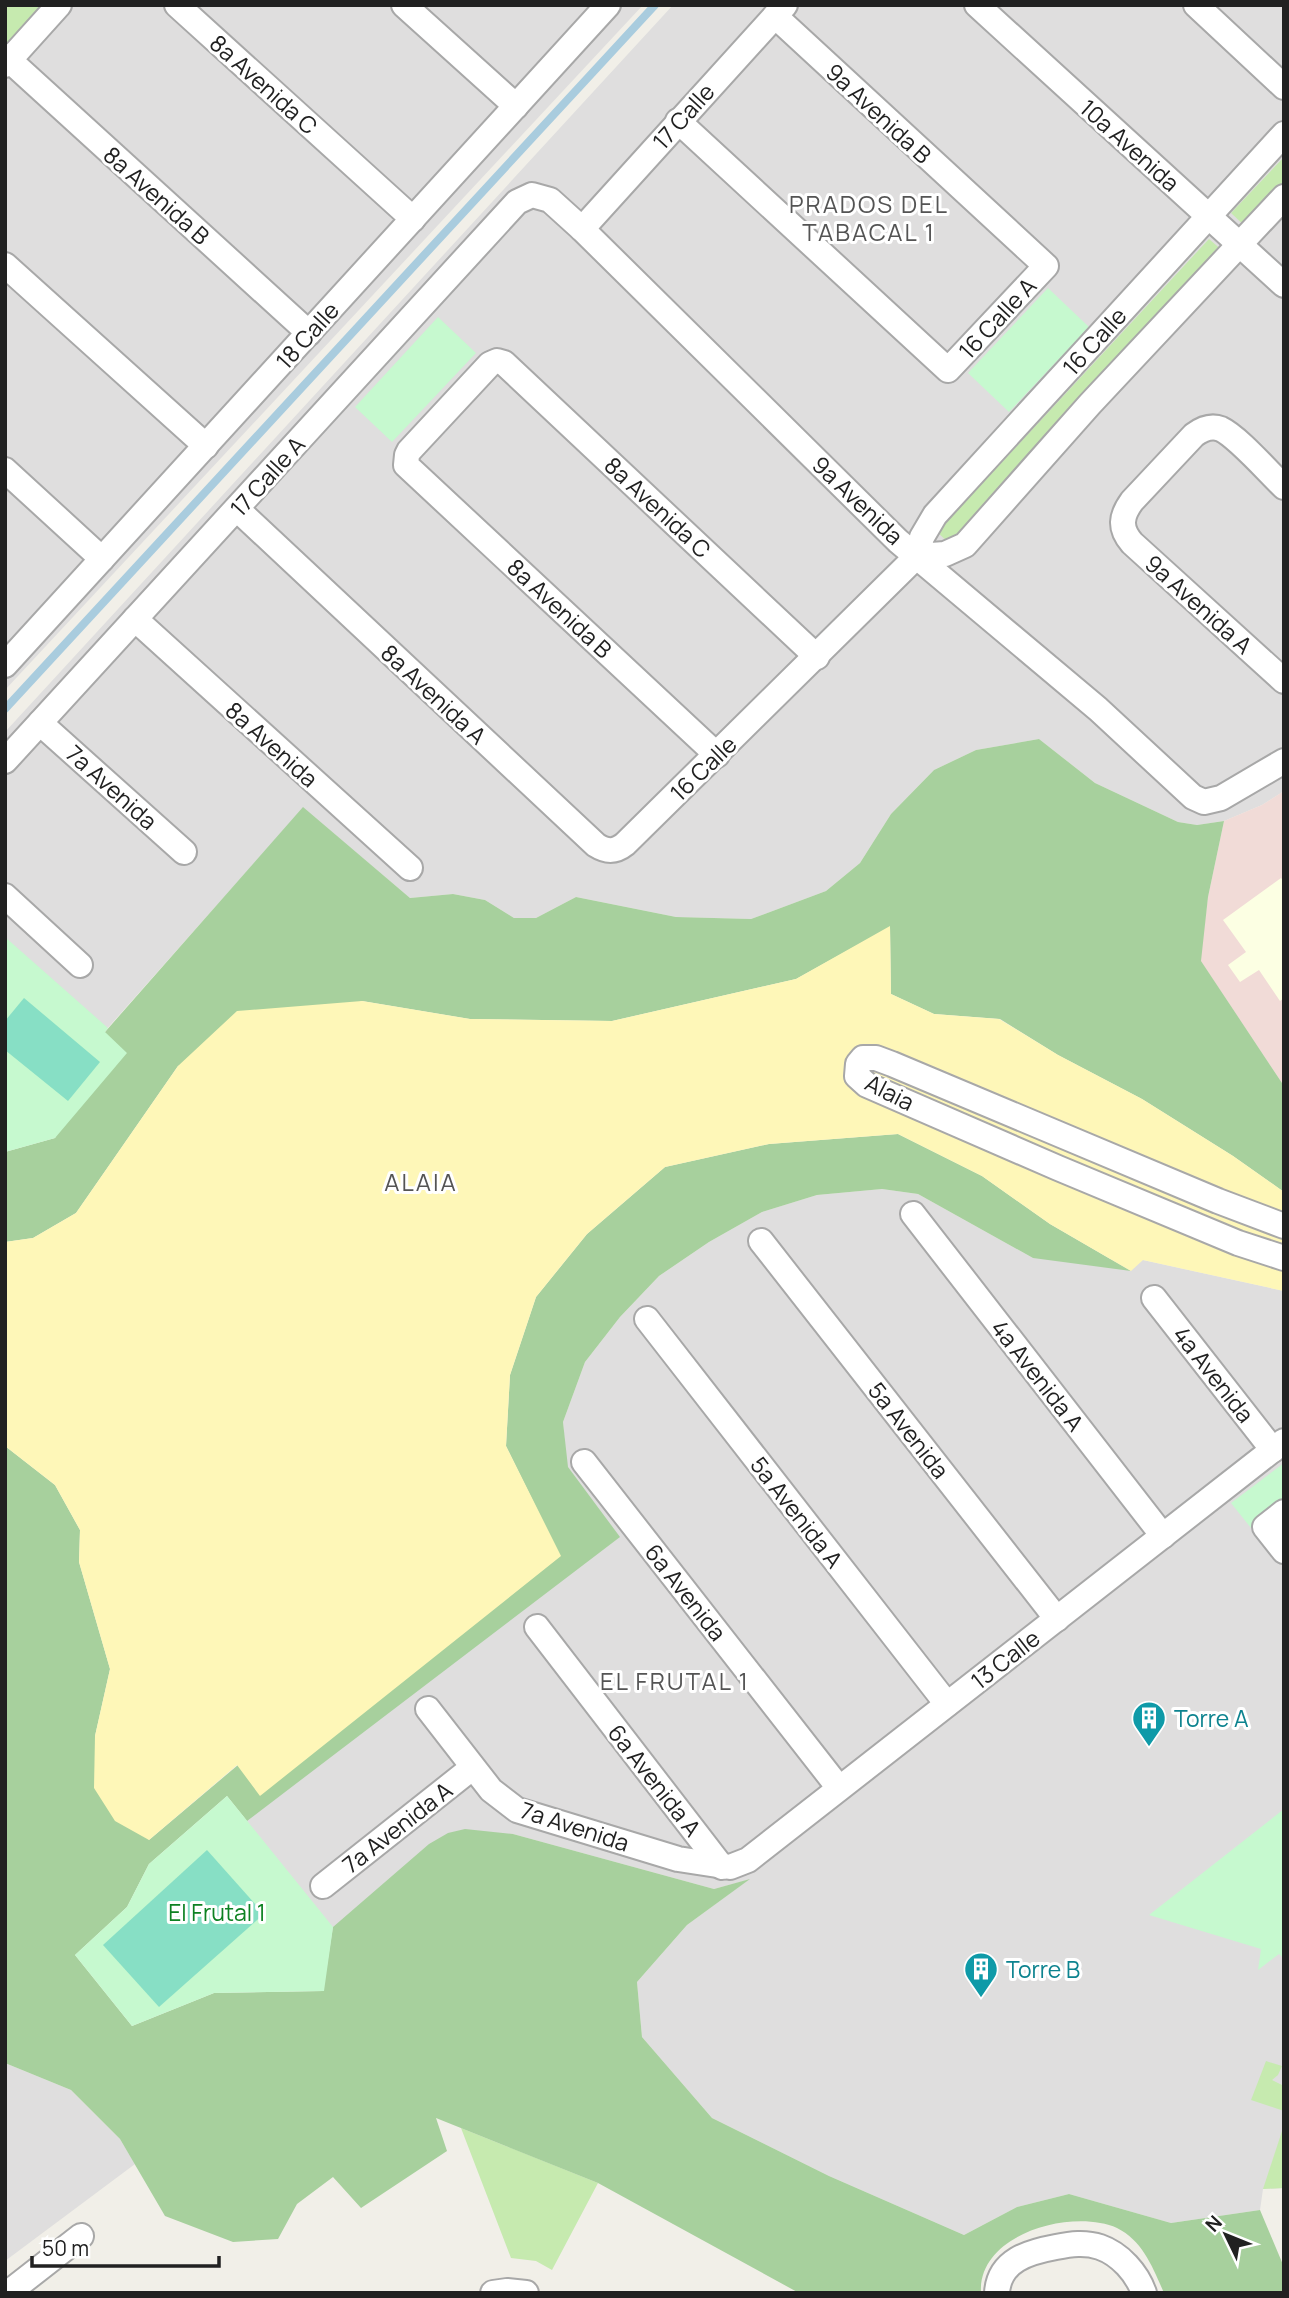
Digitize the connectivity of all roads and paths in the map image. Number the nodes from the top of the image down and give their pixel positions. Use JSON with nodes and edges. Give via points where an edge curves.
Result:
{"nodes":[{"id":1,"x":59,"y":5,"type":"edge"},
{"id":2,"x":177,"y":5,"type":"edge"},
{"id":3,"x":404,"y":5,"type":"edge"},
{"id":4,"x":608,"y":5,"type":"edge"},
{"id":5,"x":977,"y":5,"type":"edge"},
{"id":6,"x":1196,"y":5,"type":"edge"},
{"id":7,"x":780,"y":11,"type":"edge"},
{"id":8,"x":7,"y":60,"type":"edge"},
{"id":9,"x":1284,"y":87,"type":"edge"},
{"id":10,"x":516,"y":106,"type":"junction"},
{"id":11,"x":678,"y":121,"type":"junction"},
{"id":12,"x":1284,"y":134,"type":"edge"},
{"id":13,"x":532,"y":195,"type":"joint"},
{"id":14,"x":1284,"y":197,"type":"edge"},
{"id":15,"x":1208,"y":216,"type":"junction"},
{"id":16,"x":413,"y":219,"type":"junction"},
{"id":17,"x":582,"y":229,"type":"junction"},
{"id":18,"x":1240,"y":245,"type":"junction"},
{"id":19,"x":5,"y":265,"type":"edge"},
{"id":20,"x":1046,"y":266,"type":"joint"},
{"id":21,"x":1284,"y":285,"type":"edge"},
{"id":22,"x":309,"y":333,"type":"junction"},
{"id":23,"x":497,"y":361,"type":"joint"},
{"id":24,"x":206,"y":446,"type":"junction"},
{"id":25,"x":5,"y":470,"type":"edge"},
{"id":26,"x":1284,"y":487,"type":"edge"},
{"id":27,"x":237,"y":509,"type":"junction"},
{"id":28,"x":917,"y":556,"type":"junction"},
{"id":29,"x":102,"y":559,"type":"junction"},
{"id":30,"x":135,"y":619,"type":"junction"},
{"id":31,"x":817,"y":657,"type":"junction"},
{"id":32,"x":5,"y":665,"type":"edge"},
{"id":33,"x":1284,"y":681,"type":"edge"},
{"id":34,"x":40,"y":723,"type":"junction"},
{"id":35,"x":717,"y":755,"type":"junction"},
{"id":36,"x":5,"y":761,"type":"edge"},
{"id":37,"x":1284,"y":761,"type":"edge"},
{"id":38,"x":637,"y":832,"type":"joint"},
{"id":39,"x":184,"y":852,"type":"dead end"},
{"id":40,"x":410,"y":868,"type":"dead end"},
{"id":41,"x":5,"y":896,"type":"edge"},
{"id":42,"x":80,"y":965,"type":"dead end"},
{"id":43,"x":913,"y":1214,"type":"dead end"},
{"id":44,"x":1284,"y":1226,"type":"edge"},
{"id":45,"x":761,"y":1241,"type":"dead end"},
{"id":46,"x":1284,"y":1258,"type":"edge"},
{"id":47,"x":1154,"y":1298,"type":"dead end"},
{"id":48,"x":647,"y":1320,"type":"dead end"},
{"id":49,"x":1278,"y":1446,"type":"edge"},
{"id":50,"x":584,"y":1462,"type":"dead end"},
{"id":51,"x":1275,"y":1519,"type":"edge"},
{"id":52,"x":1163,"y":1536,"type":"junction"},
{"id":53,"x":1284,"y":1551,"type":"edge"},
{"id":54,"x":1057,"y":1619,"type":"junction"},
{"id":55,"x":537,"y":1627,"type":"dead end"},
{"id":56,"x":947,"y":1704,"type":"junction"},
{"id":57,"x":428,"y":1709,"type":"dead end"},
{"id":58,"x":472,"y":1768,"type":"junction"},
{"id":59,"x":839,"y":1788,"type":"junction"},
{"id":60,"x":722,"y":1867,"type":"junction"},
{"id":61,"x":323,"y":1886,"type":"dead end"},
{"id":62,"x":81,"y":2236,"type":"dead end"},
{"id":63,"x":8,"y":2293,"type":"edge"},
{"id":64,"x":493,"y":2293,"type":"edge"},
{"id":65,"x":526,"y":2293,"type":"edge"},
{"id":66,"x":997,"y":2293,"type":"edge"},
{"id":67,"x":1144,"y":2293,"type":"edge"}],
"edges":[{"from":1,"to":8,"type":"street"},
{"from":2,"to":16,"type":"street","name":"8a Avenida C"},
{"from":3,"to":10,"type":"street"},
{"from":4,"to":10,"type":"street","name":"18 Calle"},
{"from":5,"to":15,"type":"street","name":"10a Avenida"},
{"from":6,"to":9,"type":"street"},
{"from":7,"to":11,"type":"street","name":"17 Calle"},
{"from":7,"to":20,"type":"street","name":"9a Avenida B"},
{"from":8,"to":22,"type":"street","name":"8a Avenida B"},
{"from":10,"to":16,"type":"street","name":"18 Calle"},
{"from":11,"to":17,"type":"street","name":"17 Calle"},
{"from":11,"to":20,"type":"street","name":"16 Calle A","via":[[948,370]]},
{"from":12,"to":15,"type":"street","name":"16 Calle"},
{"from":13,"to":17,"type":"street","name":"9a Avenida","via":[[550,200]]},
{"from":13,"to":27,"type":"street","name":"17 Calle A","via":[[517,202]]},
{"from":14,"to":18,"type":"street","name":"16 Calle"},
{"from":15,"to":18,"type":"street","name":"10a Avenida"},
{"from":15,"to":28,"type":"street","name":"16 Calle","via":[[935,515]]},
{"from":16,"to":22,"type":"street","name":"18 Calle"},
{"from":17,"to":28,"type":"street","name":"9a Avenida"},
{"from":18,"to":21,"type":"street","name":"10a Avenida"},
{"from":18,"to":28,"type":"street","name":"16 Calle","via":[[965,545],[945,554]]},
{"from":19,"to":24,"type":"street"},
{"from":22,"to":24,"type":"street","name":"18 Calle"},
{"from":23,"to":31,"type":"street","name":"8a Avenida C"},
{"from":23,"to":35,"type":"street","name":"8a Avenida B","via":[[409,451],[409,468]]},
{"from":24,"to":29,"type":"street","name":"18 Calle"},
{"from":25,"to":29,"type":"street"},
{"from":26,"to":33,"type":"street","name":"9a Avenida A","via":[[1223,431],[1210,428],[1194,435],[1132,501],[1122,523],[1132,543]]},
{"from":27,"to":30,"type":"street","name":"17 Calle A"},
{"from":27,"to":38,"type":"street","name":"8a Avenida A","via":[[596,845],[616,850]]},
{"from":28,"to":31,"type":"street","name":"16 Calle"},
{"from":28,"to":37,"type":"street","name":"9a Avenida","via":[[1098,709],[1193,797],[1204,802],[1220,798]]},
{"from":29,"to":32,"type":"street","name":"18 Calle"},
{"from":30,"to":34,"type":"street","name":"17 Calle A"},
{"from":30,"to":40,"type":"street","name":"8a Avenida"},
{"from":31,"to":35,"type":"street","name":"16 Calle"},
{"from":34,"to":36,"type":"street","name":"17 Calle A"},
{"from":34,"to":39,"type":"street","name":"7a Avenida"},
{"from":35,"to":38,"type":"street","name":"16 Calle"},
{"from":41,"to":42,"type":"street"},
{"from":43,"to":52,"type":"street","name":"4a Avenida A"},
{"from":44,"to":46,"type":"street","name":"Alaia","via":[[892,1064],[866,1057],[858,1064],[857,1076],[867,1085],[1238,1243]]},
{"from":45,"to":54,"type":"street","name":"5a Avenida"},
{"from":47,"to":49,"type":"street","name":"4a Avenida"},
{"from":48,"to":56,"type":"street","name":"5a Avenida A"},
{"from":49,"to":52,"type":"street","name":"13 Calle"},
{"from":50,"to":59,"type":"street","name":"6a Avenida"},
{"from":51,"to":53,"type":"street"},
{"from":52,"to":54,"type":"street","name":"13 Calle"},
{"from":54,"to":56,"type":"street","name":"13 Calle"},
{"from":55,"to":60,"type":"street","name":"6a Avenida A"},
{"from":56,"to":59,"type":"street","name":"13 Calle"},
{"from":57,"to":58,"type":"street","name":"7a Avenida"},
{"from":58,"to":60,"type":"street","name":"7a Avenida","via":[[503,1800],[527,1815],[678,1859]]},
{"from":58,"to":61,"type":"street","name":"7a Avenida A"},
{"from":59,"to":60,"type":"street","name":"13 Calle","via":[[748,1860]]},
{"from":62,"to":63,"type":"street"},
{"from":64,"to":65,"type":"street"},
{"from":66,"to":67,"type":"street","via":[[1001,2275],[1022,2255],[1080,2243],[1118,2256]]}]}
